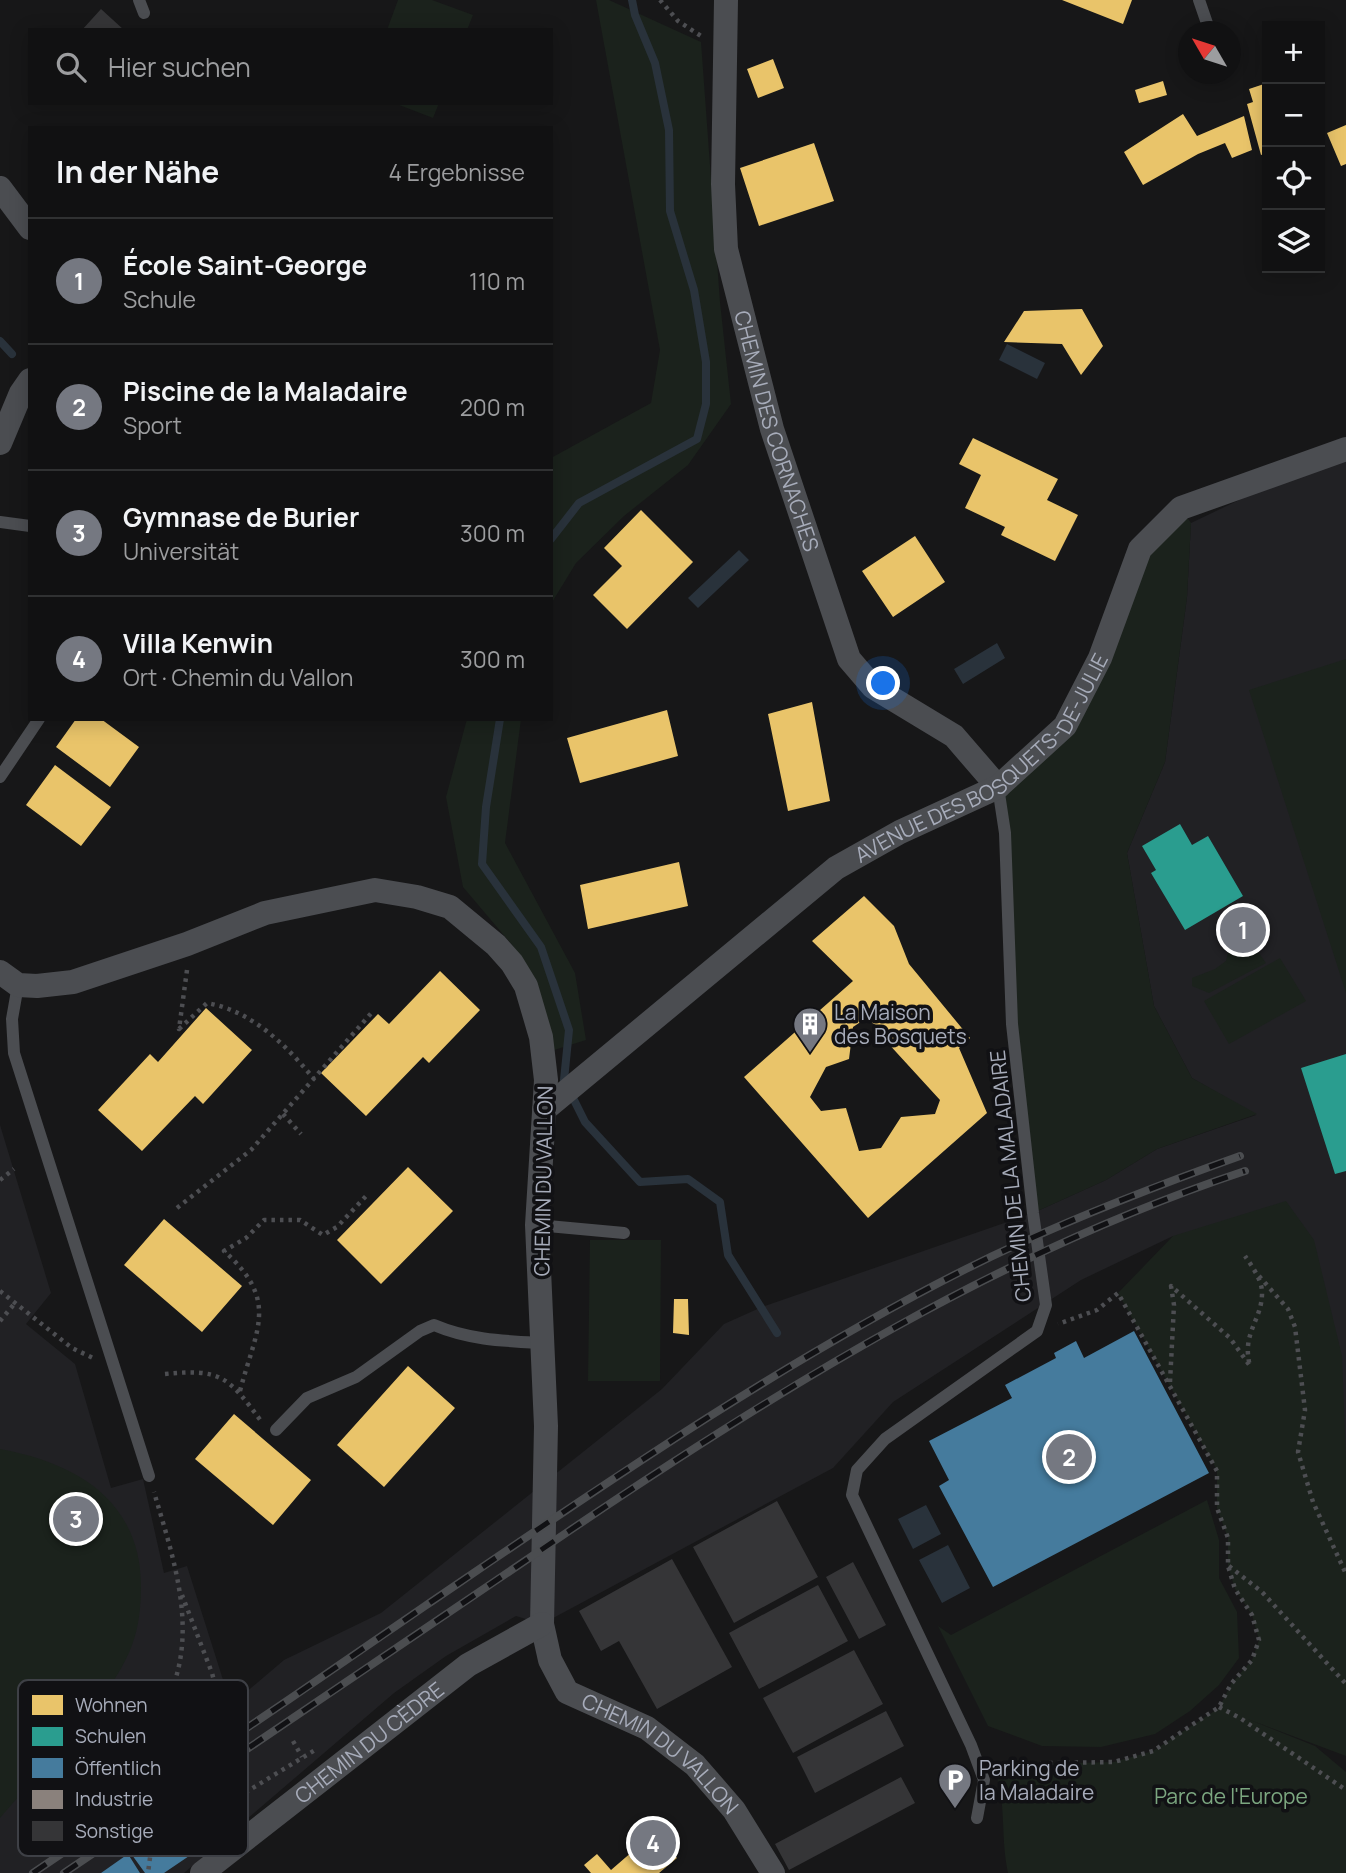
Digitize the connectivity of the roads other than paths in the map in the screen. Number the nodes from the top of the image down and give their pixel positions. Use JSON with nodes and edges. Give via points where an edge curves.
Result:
{"nodes":[{"id":1,"x":139,"y":0,"type":"edge"},
{"id":2,"x":726,"y":0,"type":"edge"},
{"id":3,"x":1199,"y":0,"type":"edge"},
{"id":4,"x":144,"y":13,"type":"dead end"},
{"id":5,"x":1206,"y":21,"type":"edge"},
{"id":6,"x":0,"y":188,"type":"edge"},
{"id":7,"x":28,"y":225,"type":"edge"},
{"id":8,"x":28,"y":383,"type":"edge"},
{"id":9,"x":0,"y":443,"type":"edge"},
{"id":10,"x":1346,"y":449,"type":"edge"},
{"id":11,"x":0,"y":522,"type":"edge"},
{"id":12,"x":28,"y":526,"type":"edge"},
{"id":13,"x":38,"y":721,"type":"edge"},
{"id":14,"x":0,"y":777,"type":"edge"},
{"id":15,"x":998,"y":787,"type":"junction"},
{"id":16,"x":9,"y":978,"type":"edge"},
{"id":17,"x":552,"y":1103,"type":"junction"},
{"id":18,"x":537,"y":1226,"type":"junction"},
{"id":19,"x":624,"y":1233,"type":"dead end"},
{"id":20,"x":542,"y":1343,"type":"junction"},
{"id":21,"x":270,"y":1427,"type":"road end"},
{"id":22,"x":149,"y":1476,"type":"road end"},
{"id":23,"x":542,"y":1624,"type":"junction"},
{"id":24,"x":977,"y":1818,"type":"dead end"},
{"id":25,"x":248,"y":1837,"type":"edge"},
{"id":26,"x":224,"y":1856,"type":"edge"},
{"id":27,"x":202,"y":1873,"type":"edge"},
{"id":28,"x":773,"y":1873,"type":"edge"}],
"edges":[{"from":1,"to":4,"type":"lane"},
{"from":2,"to":15,"type":"street","name":"CHEMIN DES CORNACHES","via":[[726,249],[772,429],[849,659],[873,687],[954,736]]},
{"from":3,"to":5,"type":"lane"},
{"from":6,"to":7,"type":"street"},
{"from":8,"to":9,"type":"street"},
{"from":10,"to":15,"type":"street","name":"AVENUE DES BOSQUETS-DE-JULIE","via":[[1181,508],[1140,549],[1101,658],[1065,726]]},
{"from":11,"to":12,"type":"lane"},
{"from":13,"to":14,"type":"lane"},
{"from":15,"to":17,"type":"street","name":"AVENUE DES BOSQUETS-DE-JULIE","via":[[900,832],[836,868]]},
{"from":15,"to":24,"type":"lane","name":"CHEMIN DE LA MALADAIRE","via":[[1005,833],[1012,1024],[1046,1306],[1037,1331],[885,1439],[857,1470],[852,1484],[852,1495],[971,1745],[984,1780]]},
{"from":16,"to":17,"type":"street","name":"CHEMIN DU VALLON","via":[[37,986],[73,982],[265,913],[375,890],[417,897],[450,906],[512,963],[526,986],[541,1037]]},
{"from":16,"to":22,"type":"lane","name":"CHEMIN DU VALLON","via":[[14,1053]]},
{"from":17,"to":18,"type":"street","name":"CHEMIN DU VALLON"},
{"from":18,"to":19,"type":"lane"},
{"from":18,"to":20,"type":"street","name":"CHEMIN DU VALLON"},
{"from":20,"to":21,"type":"lane","via":[[460,1336],[434,1325],[356,1377],[307,1398]]},
{"from":20,"to":23,"type":"street","name":"CHEMIN DU VALLON","via":[[546,1426]]},
{"from":23,"to":25,"type":"street","name":"CHEMIN DU CÈDRE","via":[[468,1665]]},
{"from":23,"to":28,"type":"street","name":"CHEMIN DU VALLON","via":[[550,1660],[567,1692],[647,1728],[695,1765],[734,1810]]},
{"from":26,"to":27,"type":"street","name":"CHEMIN DU CÈDRE"}]}
